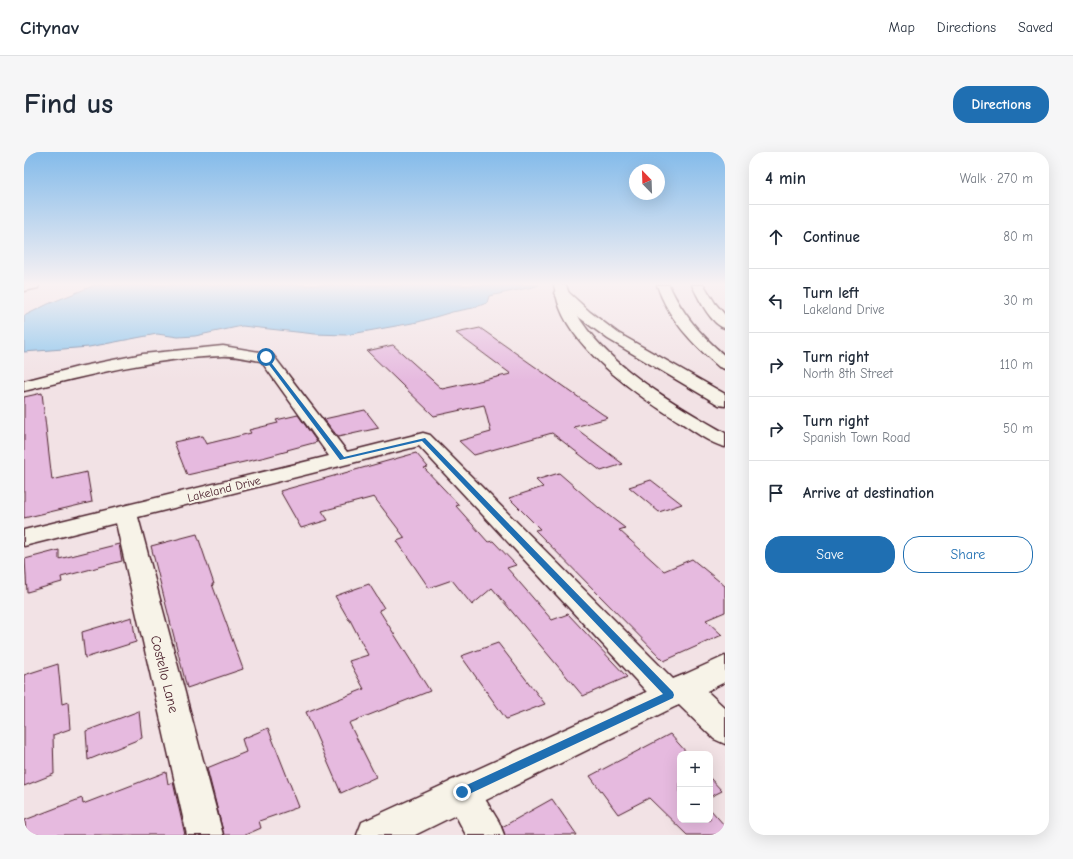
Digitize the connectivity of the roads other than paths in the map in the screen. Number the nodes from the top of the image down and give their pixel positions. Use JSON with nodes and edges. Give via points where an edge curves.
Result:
{"nodes":[{"id":1,"x":571,"y":317,"type":"edge"},
{"id":2,"x":587,"y":317,"type":"edge"},
{"id":3,"x":681,"y":317,"type":"edge"},
{"id":4,"x":725,"y":364,"type":"edge"},
{"id":5,"x":24,"y":386,"type":"edge"},
{"id":6,"x":725,"y":401,"type":"edge"},
{"id":7,"x":725,"y":441,"type":"edge"},
{"id":8,"x":342,"y":459,"type":"junction"},
{"id":9,"x":125,"y":513,"type":"junction"},
{"id":10,"x":24,"y":538,"type":"edge"},
{"id":11,"x":725,"y":668,"type":"edge"},
{"id":12,"x":676,"y":691,"type":"junction"},
{"id":13,"x":725,"y":729,"type":"edge"},
{"id":14,"x":462,"y":792,"type":"junction"},
{"id":15,"x":205,"y":835,"type":"edge"},
{"id":16,"x":375,"y":835,"type":"edge"},
{"id":17,"x":486,"y":835,"type":"edge"}],
"edges":[{"from":1,"to":7,"type":"main road","via":[[579,330],[604,357],[631,380]]},
{"from":2,"to":6,"type":"main road","via":[[613,336]]},
{"from":3,"to":4,"type":"main road"},
{"from":5,"to":8,"type":"main road","via":[[143,359],[223,351],[266,357]]},
{"from":8,"to":9,"type":"main road","name":"Lakeland Drive"},
{"from":8,"to":12,"type":"main road","name":"Lakeland Drive","via":[[423,439]]},
{"from":9,"to":10,"type":"main road","name":"Lakeland Drive"},
{"from":9,"to":15,"type":"main road","name":"Costello Lane"},
{"from":11,"to":12,"type":"main road"},
{"from":12,"to":13,"type":"main road"},
{"from":12,"to":14,"type":"main road"},
{"from":14,"to":16,"type":"main road"},
{"from":14,"to":17,"type":"main road"}]}
